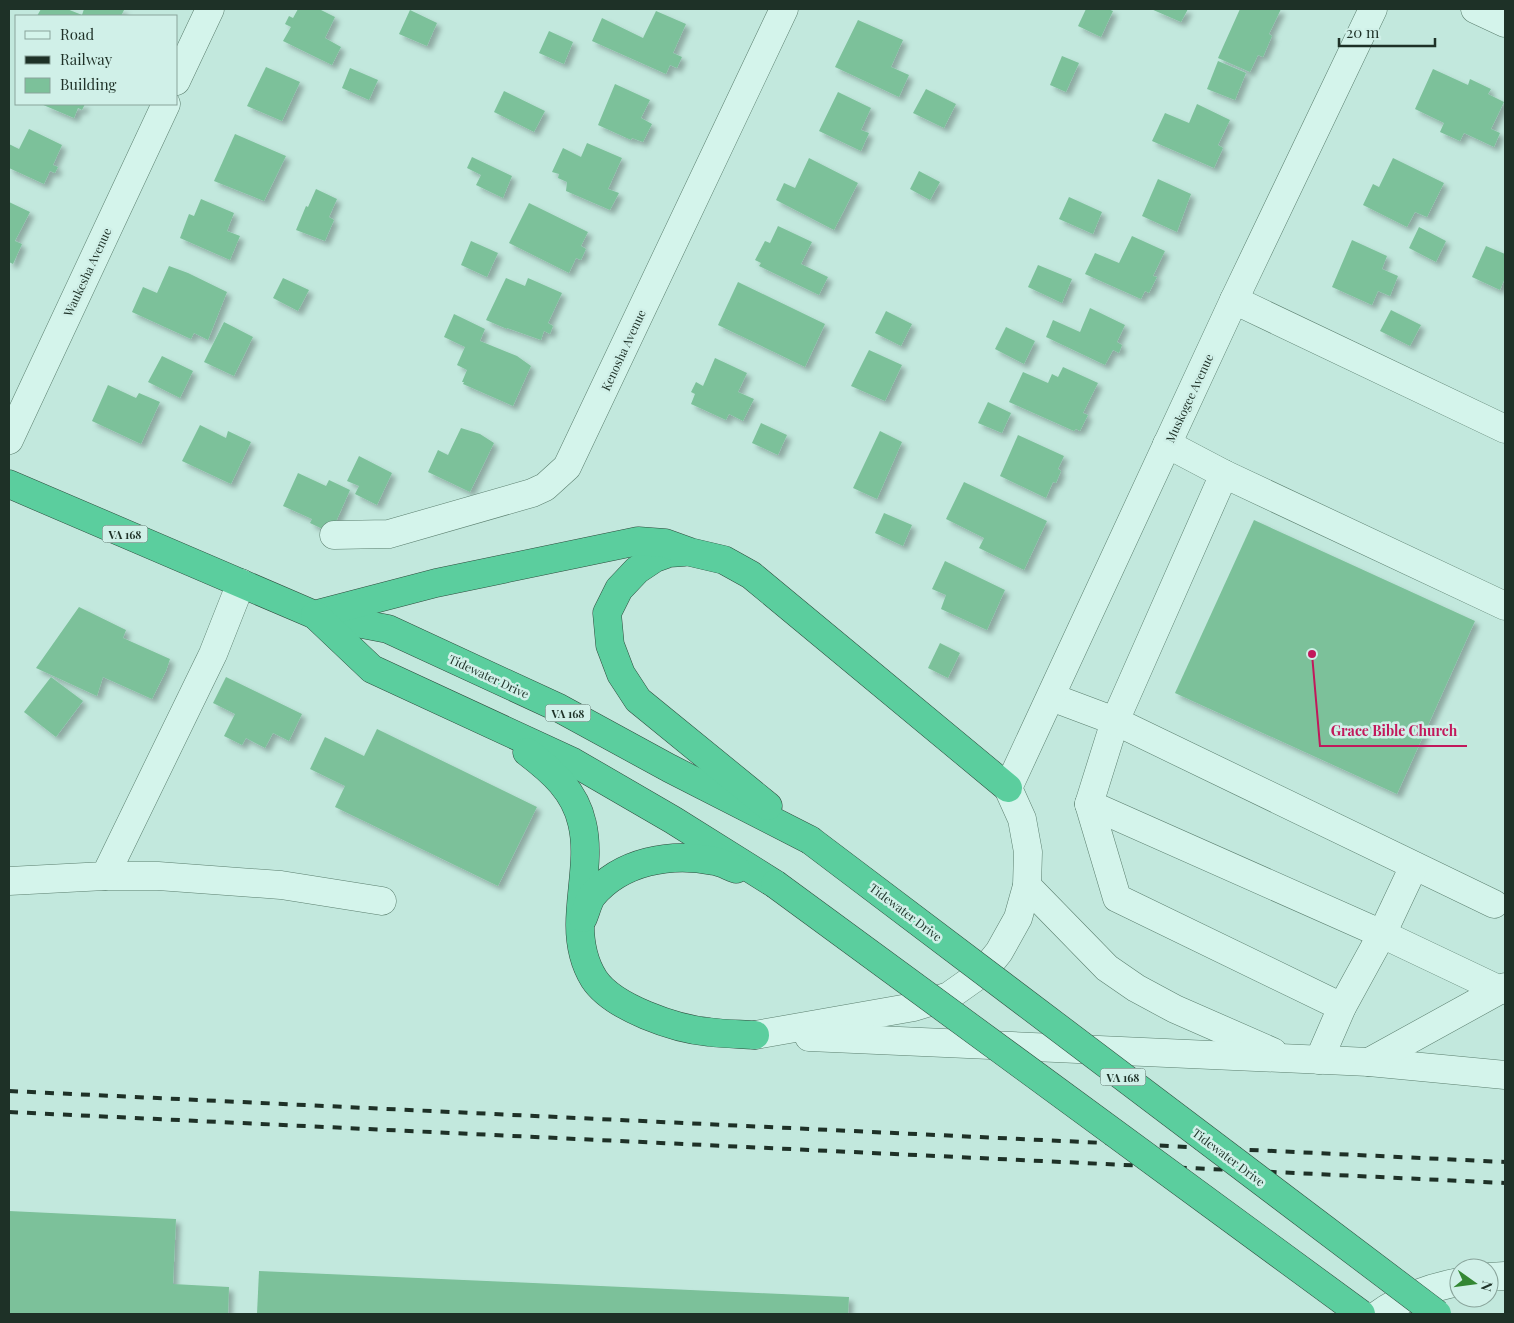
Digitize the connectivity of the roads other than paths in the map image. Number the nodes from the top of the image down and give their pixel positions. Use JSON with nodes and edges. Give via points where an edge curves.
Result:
{"nodes":[{"id":1,"x":210,"y":9,"type":"edge"},
{"id":2,"x":784,"y":9,"type":"edge"},
{"id":3,"x":1373,"y":9,"type":"edge"},
{"id":4,"x":1475,"y":9,"type":"edge"},
{"id":5,"x":1505,"y":23,"type":"edge"},
{"id":6,"x":178,"y":77,"type":"edge"},
{"id":7,"x":166,"y":105,"type":"edge"},
{"id":8,"x":1234,"y":300,"type":"junction"},
{"id":9,"x":1505,"y":429,"type":"edge"},
{"id":10,"x":9,"y":440,"type":"edge"},
{"id":11,"x":1167,"y":444,"type":"junction"},
{"id":12,"x":1224,"y":474,"type":"junction"},
{"id":13,"x":9,"y":484,"type":"edge"},
{"id":14,"x":334,"y":535,"type":"dead end"},
{"id":15,"x":690,"y":552,"type":"junction"},
{"id":16,"x":241,"y":584,"type":"junction"},
{"id":17,"x":1505,"y":606,"type":"edge"},
{"id":18,"x":315,"y":615,"type":"junction"},
{"id":19,"x":1051,"y":697,"type":"junction"},
{"id":20,"x":1114,"y":721,"type":"junction"},
{"id":21,"x":489,"y":722,"type":"junction"},
{"id":22,"x":1008,"y":788,"type":"junction"},
{"id":23,"x":1090,"y":804,"type":"junction"},
{"id":24,"x":810,"y":840,"type":"junction"},
{"id":25,"x":1414,"y":866,"type":"junction"},
{"id":26,"x":105,"y":876,"type":"junction"},
{"id":27,"x":9,"y":881,"type":"edge"},
{"id":28,"x":775,"y":884,"type":"junction"},
{"id":29,"x":1027,"y":886,"type":"junction"},
{"id":30,"x":382,"y":901,"type":"dead end"},
{"id":31,"x":1494,"y":904,"type":"dead end"},
{"id":32,"x":580,"y":926,"type":"junction"},
{"id":33,"x":1382,"y":934,"type":"junction"},
{"id":34,"x":1502,"y":989,"type":"edge"},
{"id":35,"x":1342,"y":1007,"type":"junction"},
{"id":36,"x":755,"y":1035,"type":"junction"},
{"id":37,"x":1288,"y":1059,"type":"junction"},
{"id":38,"x":1319,"y":1060,"type":"junction"},
{"id":39,"x":1368,"y":1062,"type":"junction"},
{"id":40,"x":1505,"y":1075,"type":"edge"},
{"id":41,"x":1449,"y":1284,"type":"edge"},
{"id":42,"x":1361,"y":1314,"type":"edge"},
{"id":43,"x":1379,"y":1314,"type":"edge"},
{"id":44,"x":1437,"y":1314,"type":"edge"}],
"edges":[{"from":1,"to":6,"type":"street"},
{"from":2,"to":14,"type":"street","name":"Kenosha Avenue","via":[[567,467],[545,487],[532,493],[399,532]]},
{"from":3,"to":8,"type":"street","name":"Muskogee Avenue"},
{"from":4,"to":5,"type":"street"},
{"from":7,"to":10,"type":"street","name":"Waukesha Avenue"},
{"from":8,"to":9,"type":"street"},
{"from":8,"to":11,"type":"street","name":"Muskogee Avenue"},
{"from":11,"to":12,"type":"street"},
{"from":11,"to":19,"type":"street","name":"Muskogee Avenue"},
{"from":12,"to":17,"type":"street"},
{"from":12,"to":20,"type":"street"},
{"from":13,"to":16,"type":"highway","name":"Tidewater Drive","number":"VA 168"},
{"from":15,"to":18,"type":"highway","via":[[665,543],[638,541],[436,583]]},
{"from":15,"to":22,"type":"highway","via":[[724,560],[751,574]]},
{"from":15,"to":24,"type":"highway","via":[[669,552],[654,558],[618,589],[607,614],[610,645],[620,674],[638,700]]},
{"from":16,"to":18,"type":"highway","name":"Tidewater Drive","number":"VA 168"},
{"from":16,"to":26,"type":"street","via":[[213,654]]},
{"from":18,"to":21,"type":"highway","name":"Tidewater Drive","number":"VA 168","via":[[372,669]]},
{"from":18,"to":24,"type":"highway","name":"Tidewater Drive","number":"VA 168","via":[[388,629],[559,708]]},
{"from":19,"to":20,"type":"street"},
{"from":19,"to":22,"type":"street","name":"Muskogee Avenue"},
{"from":20,"to":23,"type":"street"},
{"from":20,"to":25,"type":"street"},
{"from":21,"to":28,"type":"highway","name":"Tidewater Drive","number":"VA 168","via":[[573,762]]},
{"from":21,"to":32,"type":"highway","via":[[553,772],[573,798],[582,823],[584,850]]},
{"from":22,"to":29,"type":"street","via":[[1022,819],[1028,852]]},
{"from":23,"to":33,"type":"street"},
{"from":23,"to":35,"type":"street","via":[[1117,898]]},
{"from":24,"to":44,"type":"highway","name":"Tidewater Drive","number":"VA 168","bridge":true},
{"from":25,"to":31,"type":"street"},
{"from":25,"to":33,"type":"street"},
{"from":26,"to":27,"type":"street"},
{"from":26,"to":30,"type":"street","via":[[158,876],[281,885]]},
{"from":28,"to":32,"type":"highway","via":[[714,861],[679,858],[650,861],[610,879],[591,897]]},
{"from":28,"to":42,"type":"highway","name":"Tidewater Drive","number":"VA 168","bridge":true},
{"from":29,"to":36,"type":"street","via":[[1018,918],[999,952],[983,972],[949,996],[914,1008]]},
{"from":29,"to":37,"type":"street","via":[[1107,968],[1136,988],[1175,1009]]},
{"from":32,"to":36,"type":"highway","via":[[583,957],[595,981],[631,1009],[672,1025],[707,1032]]},
{"from":33,"to":34,"type":"street"},
{"from":33,"to":35,"type":"street"},
{"from":34,"to":39,"type":"street"},
{"from":35,"to":38,"type":"street"},
{"from":36,"to":37,"type":"street"},
{"from":37,"to":38,"type":"street"},
{"from":38,"to":39,"type":"street"},
{"from":39,"to":40,"type":"street"},
{"from":41,"to":43,"type":"street","via":[[1393,1304]]}]}
